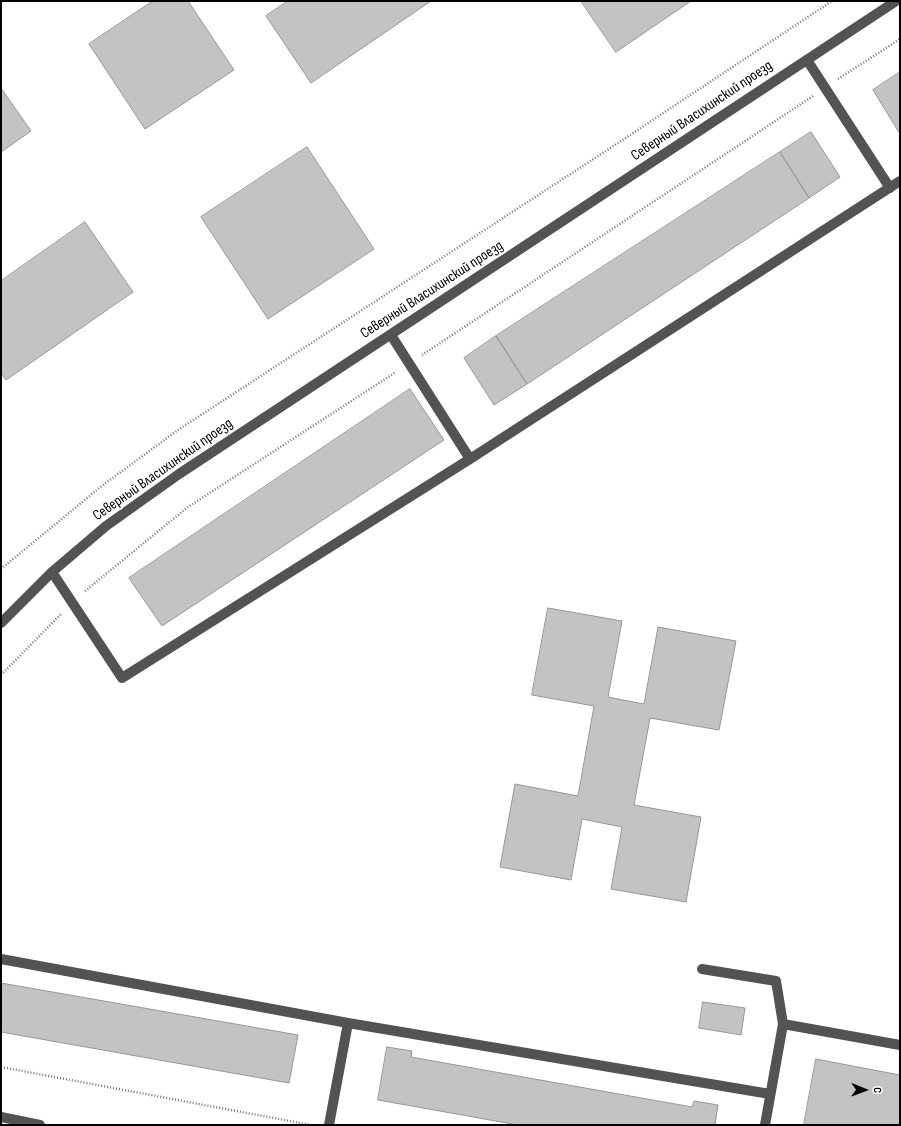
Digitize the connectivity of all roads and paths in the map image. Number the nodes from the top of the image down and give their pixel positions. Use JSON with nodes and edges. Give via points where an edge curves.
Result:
{"nodes":[{"id":1,"x":832,"y":1,"type":"edge"},
{"id":2,"x":896,"y":1,"type":"edge"},
{"id":3,"x":900,"y":39,"type":"edge"},
{"id":4,"x":807,"y":60,"type":"junction"},
{"id":5,"x":826,"y":87,"type":"junction"},
{"id":6,"x":900,"y":181,"type":"edge"},
{"id":7,"x":890,"y":188,"type":"junction"},
{"id":8,"x":391,"y":335,"type":"junction"},
{"id":9,"x":409,"y":364,"type":"junction"},
{"id":10,"x":470,"y":459,"type":"junction"},
{"id":11,"x":1,"y":569,"type":"edge"},
{"id":12,"x":52,"y":572,"type":"junction"},
{"id":13,"x":73,"y":602,"type":"junction"},
{"id":14,"x":1,"y":623,"type":"edge"},
{"id":15,"x":1,"y":675,"type":"edge"},
{"id":16,"x":1,"y":959,"type":"edge"},
{"id":17,"x":702,"y":968,"type":"dead end"},
{"id":18,"x":348,"y":1023,"type":"junction"},
{"id":19,"x":783,"y":1024,"type":"junction"},
{"id":20,"x":900,"y":1045,"type":"edge"},
{"id":21,"x":1,"y":1067,"type":"edge"},
{"id":22,"x":770,"y":1094,"type":"junction"},
{"id":23,"x":1,"y":1117,"type":"edge"},
{"id":24,"x":40,"y":1125,"type":"edge"},
{"id":25,"x":312,"y":1125,"type":"edge"},
{"id":26,"x":329,"y":1125,"type":"edge"},
{"id":27,"x":765,"y":1125,"type":"edge"}],
"edges":[{"from":1,"to":11,"type":"path","via":[[178,430],[103,485]]},
{"from":2,"to":4,"type":"street","name":"Северный Власихинский проезд"},
{"from":3,"to":5,"type":"path"},
{"from":4,"to":5,"type":"street"},
{"from":4,"to":8,"type":"street","name":"Северный Власихинский проезд"},
{"from":5,"to":7,"type":"street"},
{"from":5,"to":9,"type":"path"},
{"from":6,"to":7,"type":"street"},
{"from":7,"to":10,"type":"street"},
{"from":8,"to":9,"type":"street"},
{"from":8,"to":12,"type":"street","name":"Северный Власихинский проезд","via":[[179,474],[106,526]]},
{"from":9,"to":10,"type":"street"},
{"from":9,"to":13,"type":"path","via":[[188,507]]},
{"from":10,"to":13,"type":"street","via":[[122,678]]},
{"from":12,"to":13,"type":"street"},
{"from":12,"to":14,"type":"street","name":"Северный Власихинский проезд"},
{"from":13,"to":15,"type":"path"},
{"from":16,"to":18,"type":"street"},
{"from":17,"to":19,"type":"street","via":[[776,981]]},
{"from":18,"to":22,"type":"street"},
{"from":18,"to":26,"type":"street"},
{"from":19,"to":20,"type":"street"},
{"from":19,"to":22,"type":"street"},
{"from":21,"to":25,"type":"path"},
{"from":22,"to":27,"type":"street"},
{"from":23,"to":24,"type":"street"}]}
